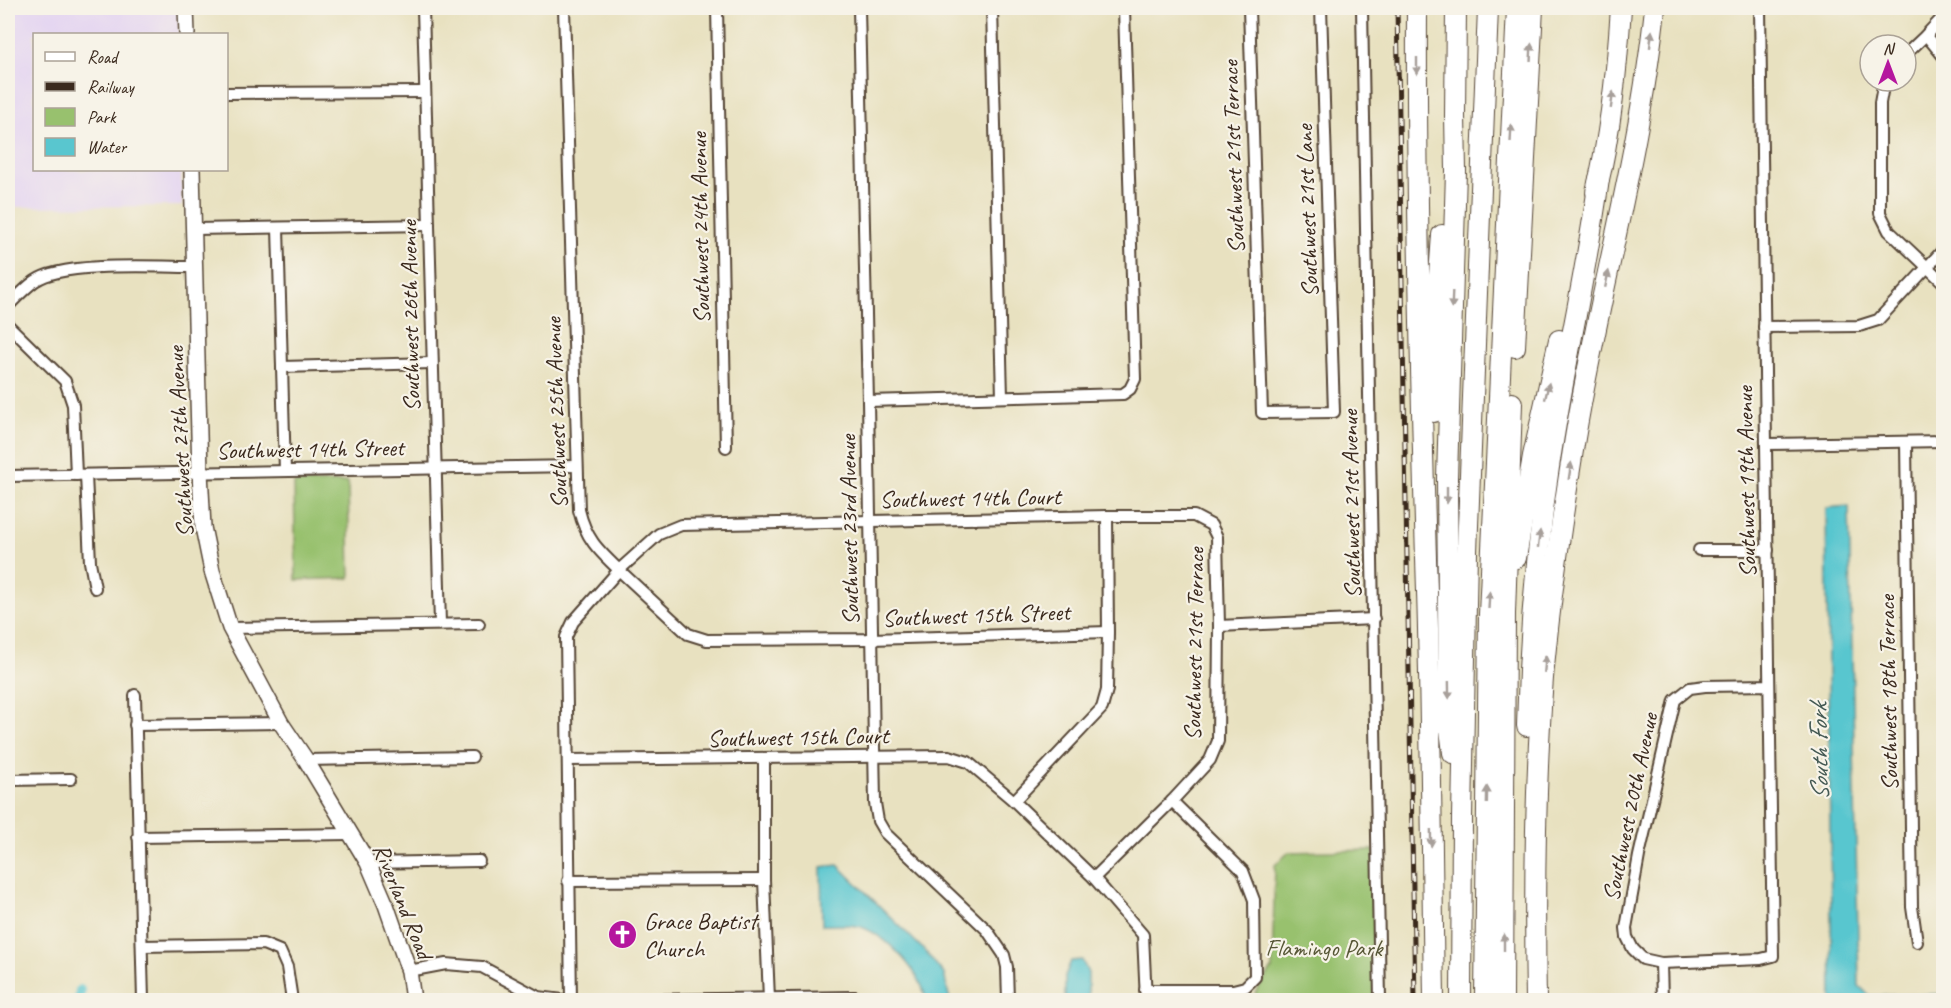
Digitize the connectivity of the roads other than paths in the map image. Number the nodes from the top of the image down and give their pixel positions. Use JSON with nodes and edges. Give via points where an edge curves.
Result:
{"nodes":[{"id":1,"x":186,"y":8,"type":"edge"},
{"id":2,"x":423,"y":8,"type":"edge"},
{"id":3,"x":564,"y":8,"type":"edge"},
{"id":4,"x":717,"y":8,"type":"edge"},
{"id":5,"x":859,"y":8,"type":"edge"},
{"id":6,"x":992,"y":8,"type":"edge"},
{"id":7,"x":1124,"y":8,"type":"edge"},
{"id":8,"x":1249,"y":8,"type":"edge"},
{"id":9,"x":1321,"y":8,"type":"edge"},
{"id":10,"x":1362,"y":8,"type":"edge"},
{"id":11,"x":1417,"y":8,"type":"edge"},
{"id":12,"x":1456,"y":8,"type":"edge"},
{"id":13,"x":1488,"y":8,"type":"edge"},
{"id":14,"x":1496,"y":8,"type":"edge"},
{"id":15,"x":1517,"y":8,"type":"edge"},
{"id":16,"x":1533,"y":8,"type":"edge"},
{"id":17,"x":1621,"y":8,"type":"edge"},
{"id":18,"x":1655,"y":8,"type":"edge"},
{"id":19,"x":1760,"y":8,"type":"edge"},
{"id":20,"x":1944,"y":16,"type":"edge"},
{"id":21,"x":187,"y":33,"type":"edge"},
{"id":22,"x":1926,"y":35,"type":"junction"},
{"id":23,"x":1918,"y":43,"type":"edge"},
{"id":24,"x":1944,"y":57,"type":"edge"},
{"id":25,"x":425,"y":92,"type":"junction"},
{"id":26,"x":228,"y":93,"type":"edge"},
{"id":27,"x":1882,"y":93,"type":"edge"},
{"id":28,"x":1455,"y":116,"type":"junction"},
{"id":29,"x":192,"y":171,"type":"edge"},
{"id":30,"x":1599,"y":179,"type":"junction"},
{"id":31,"x":429,"y":225,"type":"junction"},
{"id":32,"x":278,"y":228,"type":"junction"},
{"id":33,"x":195,"y":229,"type":"junction"},
{"id":34,"x":1944,"y":249,"type":"edge"},
{"id":35,"x":1927,"y":266,"type":"junction"},
{"id":36,"x":195,"y":267,"type":"junction"},
{"id":37,"x":1944,"y":283,"type":"edge"},
{"id":38,"x":8,"y":306,"type":"edge"},
{"id":39,"x":8,"y":325,"type":"edge"},
{"id":40,"x":1764,"y":327,"type":"junction"},
{"id":41,"x":432,"y":363,"type":"junction"},
{"id":42,"x":282,"y":367,"type":"junction"},
{"id":43,"x":1002,"y":397,"type":"junction"},
{"id":44,"x":868,"y":401,"type":"junction"},
{"id":45,"x":1334,"y":412,"type":"joint"},
{"id":46,"x":1944,"y":441,"type":"edge"},
{"id":47,"x":1906,"y":442,"type":"junction"},
{"id":48,"x":1767,"y":444,"type":"junction"},
{"id":49,"x":726,"y":447,"type":"dead end"},
{"id":50,"x":577,"y":466,"type":"junction"},
{"id":51,"x":434,"y":469,"type":"junction"},
{"id":52,"x":200,"y":471,"type":"junction"},
{"id":53,"x":285,"y":471,"type":"junction"},
{"id":54,"x":81,"y":475,"type":"junction"},
{"id":55,"x":8,"y":476,"type":"edge"},
{"id":56,"x":1107,"y":516,"type":"junction"},
{"id":57,"x":1194,"y":516,"type":"joint"},
{"id":58,"x":870,"y":521,"type":"junction"},
{"id":59,"x":1699,"y":550,"type":"dead end"},
{"id":60,"x":1768,"y":550,"type":"junction"},
{"id":61,"x":619,"y":570,"type":"junction"},
{"id":62,"x":95,"y":588,"type":"dead end"},
{"id":63,"x":1427,"y":591,"type":"junction"},
{"id":64,"x":1505,"y":614,"type":"junction"},
{"id":65,"x":1374,"y":619,"type":"junction"},
{"id":66,"x":440,"y":624,"type":"junction"},
{"id":67,"x":479,"y":624,"type":"dead end"},
{"id":68,"x":1219,"y":626,"type":"junction"},
{"id":69,"x":230,"y":628,"type":"junction"},
{"id":70,"x":1108,"y":632,"type":"junction"},
{"id":71,"x":871,"y":639,"type":"junction"},
{"id":72,"x":1769,"y":685,"type":"junction"},
{"id":73,"x":135,"y":695,"type":"dead end"},
{"id":74,"x":281,"y":723,"type":"junction"},
{"id":75,"x":135,"y":725,"type":"junction"},
{"id":76,"x":875,"y":757,"type":"junction"},
{"id":77,"x":472,"y":758,"type":"dead end"},
{"id":78,"x":764,"y":759,"type":"junction"},
{"id":79,"x":306,"y":760,"type":"junction"},
{"id":80,"x":567,"y":760,"type":"junction"},
{"id":81,"x":70,"y":779,"type":"dead end"},
{"id":82,"x":8,"y":780,"type":"edge"},
{"id":83,"x":1014,"y":801,"type":"junction"},
{"id":84,"x":1172,"y":801,"type":"junction"},
{"id":85,"x":1461,"y":818,"type":"junction"},
{"id":86,"x":350,"y":834,"type":"junction"},
{"id":87,"x":138,"y":837,"type":"junction"},
{"id":88,"x":479,"y":861,"type":"dead end"},
{"id":89,"x":368,"y":864,"type":"junction"},
{"id":90,"x":1094,"y":878,"type":"junction"},
{"id":91,"x":764,"y":880,"type":"junction"},
{"id":92,"x":568,"y":881,"type":"junction"},
{"id":93,"x":1534,"y":890,"type":"junction"},
{"id":94,"x":1917,"y":942,"type":"dead end"},
{"id":95,"x":142,"y":946,"type":"junction"},
{"id":96,"x":1661,"y":963,"type":"junction"},
{"id":97,"x":409,"y":971,"type":"junction"},
{"id":98,"x":1145,"y":995,"type":"edge"},
{"id":99,"x":769,"y":999,"type":"junction"},
{"id":100,"x":143,"y":1000,"type":"edge"},
{"id":101,"x":292,"y":1000,"type":"edge"},
{"id":102,"x":412,"y":1000,"type":"edge"},
{"id":103,"x":563,"y":1000,"type":"edge"},
{"id":104,"x":571,"y":1000,"type":"edge"},
{"id":105,"x":641,"y":1000,"type":"edge"},
{"id":106,"x":862,"y":1000,"type":"edge"},
{"id":107,"x":1008,"y":1000,"type":"edge"},
{"id":108,"x":1380,"y":1000,"type":"edge"},
{"id":109,"x":1434,"y":1000,"type":"edge"},
{"id":110,"x":1461,"y":1000,"type":"edge"},
{"id":111,"x":1472,"y":1000,"type":"edge"},
{"id":112,"x":1485,"y":1000,"type":"edge"},
{"id":113,"x":1503,"y":1000,"type":"edge"},
{"id":114,"x":1536,"y":1000,"type":"edge"},
{"id":115,"x":1662,"y":1000,"type":"edge"}],
"edges":[{"from":1,"to":21,"type":"street"},
{"from":2,"to":25,"type":"street","name":"Southwest 26th Avenue"},
{"from":3,"to":50,"type":"street","name":"Southwest 25th Avenue"},
{"from":4,"to":49,"type":"street","name":"Southwest 24th Avenue"},
{"from":5,"to":44,"type":"street","name":"Southwest 23rd Avenue"},
{"from":6,"to":43,"type":"street"},
{"from":7,"to":43,"type":"street","via":[[1135,379],[1123,394]]},
{"from":8,"to":45,"type":"street","name":"Southwest 21st Terrace","via":[[1262,413]]},
{"from":9,"to":45,"type":"street","name":"Southwest 21st Lane"},
{"from":10,"to":65,"type":"street","name":"Southwest 21st Avenue"},
{"from":11,"to":63,"type":"highway","one_way":true,"via":[[1417,185]]},
{"from":12,"to":28,"type":"highway"},
{"from":13,"to":85,"type":"highway","via":[[1468,516]]},
{"from":14,"to":111,"type":"highway","via":[[1473,590]]},
{"from":112,"to":15,"type":"highway","one_way":true,"via":[[1489,614]]},
{"from":64,"to":16,"type":"highway","one_way":true},
{"from":30,"to":17,"type":"highway","one_way":true},
{"from":93,"to":18,"type":"highway","one_way":true,"via":[[1542,694],[1560,539],[1584,388],[1641,111]]},
{"from":19,"to":40,"type":"street","name":"Southwest 19th Avenue"},
{"from":20,"to":22,"type":"street"},
{"from":22,"to":23,"type":"street"},
{"from":22,"to":24,"type":"street"},
{"from":25,"to":26,"type":"street"},
{"from":25,"to":31,"type":"street","name":"Southwest 26th Avenue"},
{"from":27,"to":35,"type":"street","via":[[1881,213],[1889,231]]},
{"from":28,"to":63,"type":"highway","via":[[1438,289]]},
{"from":28,"to":85,"type":"highway","one_way":true,"via":[[1447,595],[1449,722]]},
{"from":29,"to":33,"type":"street","name":"Southwest 27th Avenue"},
{"from":64,"to":30,"type":"highway","one_way":true,"via":[[1541,420]]},
{"from":93,"to":30,"type":"highway","one_way":true,"via":[[1528,832],[1527,729],[1534,581],[1554,436]]},
{"from":31,"to":32,"type":"street"},
{"from":31,"to":41,"type":"street","name":"Southwest 26th Avenue"},
{"from":32,"to":33,"type":"street"},
{"from":32,"to":42,"type":"street"},
{"from":33,"to":36,"type":"street","name":"Southwest 27th Avenue"},
{"from":34,"to":35,"type":"street"},
{"from":35,"to":37,"type":"street"},
{"from":35,"to":40,"type":"street","via":[[1878,320],[1859,326]]},
{"from":36,"to":38,"type":"street","via":[[77,268],[57,272],[36,280]]},
{"from":36,"to":52,"type":"street","name":"Southwest 27th Avenue"},
{"from":39,"to":54,"type":"street","via":[[65,381],[73,405]]},
{"from":40,"to":48,"type":"street","name":"Southwest 19th Avenue"},
{"from":41,"to":42,"type":"street"},
{"from":41,"to":51,"type":"street","name":"Southwest 26th Avenue"},
{"from":42,"to":53,"type":"street"},
{"from":43,"to":44,"type":"street"},
{"from":44,"to":58,"type":"street","name":"Southwest 23rd Avenue"},
{"from":46,"to":47,"type":"street"},
{"from":47,"to":48,"type":"street"},
{"from":47,"to":94,"type":"street","name":"Southwest 18th Terrace","via":[[1912,907]]},
{"from":48,"to":60,"type":"street","name":"Southwest 19th Avenue"},
{"from":50,"to":51,"type":"street","name":"Southwest 14th Street"},
{"from":50,"to":61,"type":"street","name":"Southwest 25th Avenue","via":[[584,529],[597,549]]},
{"from":51,"to":53,"type":"street","name":"Southwest 14th Street"},
{"from":51,"to":66,"type":"street","name":"Southwest 26th Avenue"},
{"from":52,"to":53,"type":"street","name":"Southwest 14th Street"},
{"from":52,"to":54,"type":"street","name":"Southwest 14th Street"},
{"from":52,"to":69,"type":"street","name":"Southwest 27th Avenue","via":[[203,527]]},
{"from":54,"to":55,"type":"street","name":"Southwest 14th Street"},
{"from":54,"to":62,"type":"street"},
{"from":56,"to":57,"type":"street","name":"Southwest 14th Court"},
{"from":56,"to":58,"type":"street","name":"Southwest 14th Court"},
{"from":56,"to":70,"type":"street"},
{"from":57,"to":68,"type":"street","name":"Southwest 21st Terrace","via":[[1211,525],[1217,537]]},
{"from":58,"to":61,"type":"street","name":"Southwest 14th Court","via":[[681,525],[659,534]]},
{"from":58,"to":71,"type":"street","name":"Southwest 23rd Avenue"},
{"from":59,"to":60,"type":"street"},
{"from":60,"to":72,"type":"street","name":"Southwest 19th Avenue"},
{"from":61,"to":71,"type":"street","name":"Southwest 15th Street","via":[[688,634],[707,640]]},
{"from":61,"to":80,"type":"street","via":[[573,622],[567,637]]},
{"from":63,"to":109,"type":"highway","one_way":true},
{"from":113,"to":64,"type":"highway","one_way":true},
{"from":65,"to":68,"type":"street"},
{"from":65,"to":108,"type":"street","name":"Southwest 21st Avenue"},
{"from":66,"to":67,"type":"street"},
{"from":66,"to":69,"type":"street"},
{"from":68,"to":84,"type":"street","name":"Southwest 21st Terrace","via":[[1218,741],[1210,760]]},
{"from":69,"to":74,"type":"street","name":"Southwest 27th Avenue"},
{"from":70,"to":71,"type":"street","name":"Southwest 15th Street"},
{"from":70,"to":83,"type":"street","via":[[1107,690],[1102,708]]},
{"from":71,"to":76,"type":"street","name":"Southwest 23rd Avenue"},
{"from":72,"to":96,"type":"street","name":"Southwest 19th Avenue","via":[[1773,956]]},
{"from":72,"to":96,"type":"street","name":"Southwest 20th Avenue","via":[[1690,688],[1675,700],[1626,928],[1633,949],[1642,959]]},
{"from":73,"to":75,"type":"street"},
{"from":74,"to":75,"type":"street"},
{"from":74,"to":79,"type":"street","name":"Southwest 27th Avenue"},
{"from":75,"to":87,"type":"street"},
{"from":76,"to":78,"type":"street","name":"Southwest 15th Court"},
{"from":76,"to":83,"type":"street","name":"Southwest 15th Court","via":[[949,756],[968,762]]},
{"from":76,"to":107,"type":"street","name":"Southwest 23rd Avenue","via":[[878,821],[987,930],[1004,955]]},
{"from":77,"to":79,"type":"street"},
{"from":78,"to":80,"type":"street","name":"Southwest 15th Court"},
{"from":78,"to":91,"type":"street"},
{"from":79,"to":86,"type":"street","name":"Riverland Road"},
{"from":80,"to":92,"type":"street"},
{"from":81,"to":82,"type":"street"},
{"from":83,"to":90,"type":"street","name":"Southwest 15th Court"},
{"from":84,"to":90,"type":"street","name":"Southwest 21st Terrace"},
{"from":84,"to":98,"type":"street","via":[[1243,871],[1254,900],[1255,977],[1245,987],[1233,990]]},
{"from":85,"to":110,"type":"highway"},
{"from":86,"to":87,"type":"street"},
{"from":86,"to":89,"type":"street","name":"Riverland Road"},
{"from":87,"to":95,"type":"street"},
{"from":88,"to":89,"type":"street"},
{"from":89,"to":97,"type":"street","name":"Riverland Road"},
{"from":90,"to":98,"type":"street","name":"Southwest 15th Court","via":[[1143,935]]},
{"from":91,"to":92,"type":"street"},
{"from":91,"to":99,"type":"street"},
{"from":92,"to":104,"type":"street"},
{"from":93,"to":114,"type":"highway"},
{"from":95,"to":100,"type":"street"},
{"from":95,"to":101,"type":"street","via":[[263,944],[279,951],[287,967]]},
{"from":96,"to":115,"type":"street"},
{"from":97,"to":102,"type":"street","name":"Riverland Road"},
{"from":97,"to":103,"type":"street","via":[[446,964],[482,967],[538,997]]},
{"from":99,"to":105,"type":"street"},
{"from":99,"to":106,"type":"street"}]}
